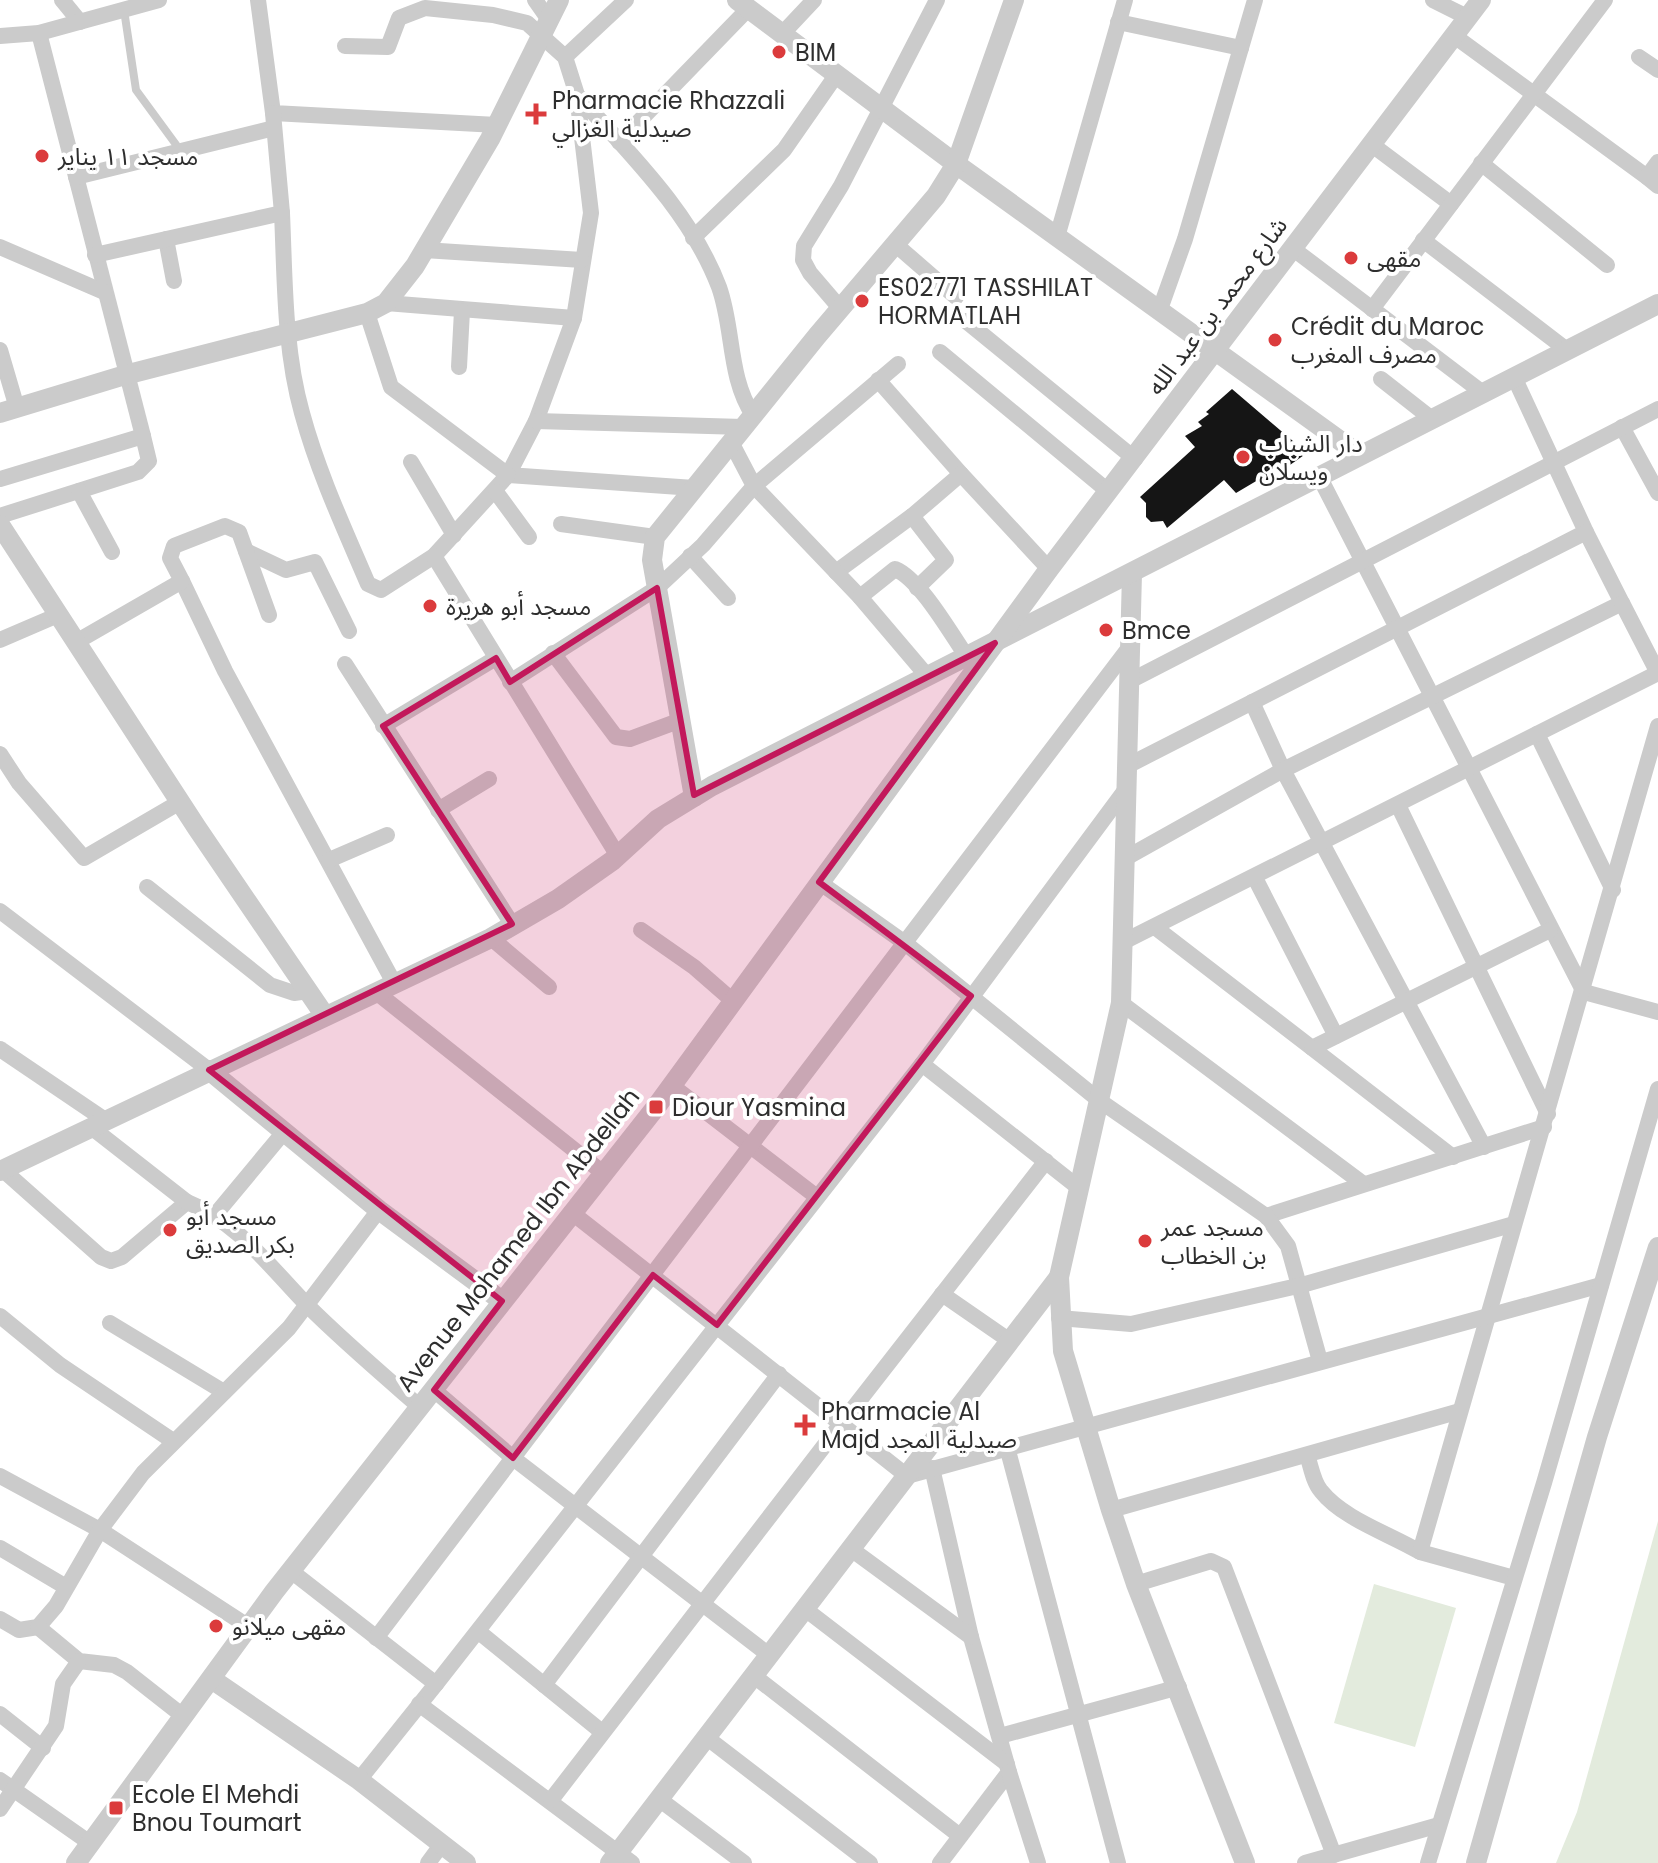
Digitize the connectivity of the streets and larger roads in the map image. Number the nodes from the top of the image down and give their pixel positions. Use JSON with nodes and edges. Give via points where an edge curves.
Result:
{"nodes":[{"id":1,"x":62,"y":0,"type":"edge"},
{"id":2,"x":159,"y":0,"type":"edge"},
{"id":3,"x":258,"y":0,"type":"edge"},
{"id":4,"x":535,"y":0,"type":"edge"},
{"id":5,"x":559,"y":0,"type":"edge"},
{"id":6,"x":626,"y":0,"type":"edge"},
{"id":7,"x":814,"y":0,"type":"edge"},
{"id":8,"x":937,"y":0,"type":"edge"},
{"id":9,"x":1014,"y":0,"type":"edge"},
{"id":10,"x":1125,"y":0,"type":"edge"},
{"id":11,"x":1255,"y":0,"type":"edge"},
{"id":12,"x":1433,"y":0,"type":"edge"},
{"id":13,"x":1481,"y":0,"type":"edge"},
{"id":14,"x":1605,"y":0,"type":"edge"},
{"id":15,"x":743,"y":4,"type":"edge"},
{"id":16,"x":1467,"y":17,"type":"junction"},
{"id":17,"x":80,"y":22,"type":"junction"},
{"id":18,"x":1118,"y":22,"type":"junction"},
{"id":19,"x":546,"y":27,"type":"junction"},
{"id":20,"x":39,"y":33,"type":"junction"},
{"id":21,"x":783,"y":33,"type":"junction"},
{"id":22,"x":1453,"y":35,"type":"junction"},
{"id":23,"x":0,"y":36,"type":"edge"},
{"id":24,"x":345,"y":46,"type":"dead end"},
{"id":25,"x":1241,"y":48,"type":"junction"},
{"id":26,"x":565,"y":57,"type":"junction"},
{"id":27,"x":1639,"y":57,"type":"dead end"},
{"id":28,"x":1658,"y":70,"type":"edge"},
{"id":29,"x":837,"y":74,"type":"junction"},
{"id":30,"x":1534,"y":94,"type":"junction"},
{"id":31,"x":577,"y":95,"type":"junction"},
{"id":32,"x":882,"y":109,"type":"junction"},
{"id":33,"x":273,"y":121,"type":"junction"},
{"id":34,"x":497,"y":125,"type":"junction"},
{"id":35,"x":619,"y":142,"type":"junction"},
{"id":36,"x":1371,"y":144,"type":"junction"},
{"id":37,"x":1658,"y":162,"type":"edge"},
{"id":38,"x":1481,"y":163,"type":"junction"},
{"id":39,"x":956,"y":164,"type":"junction"},
{"id":40,"x":76,"y":177,"type":"junction"},
{"id":41,"x":1652,"y":182,"type":"edge"},
{"id":42,"x":1451,"y":204,"type":"junction"},
{"id":43,"x":282,"y":213,"type":"junction"},
{"id":44,"x":1057,"y":237,"type":"junction"},
{"id":45,"x":693,"y":238,"type":"junction"},
{"id":46,"x":166,"y":239,"type":"junction"},
{"id":47,"x":1423,"y":240,"type":"junction"},
{"id":48,"x":895,"y":244,"type":"junction"},
{"id":49,"x":0,"y":247,"type":"edge"},
{"id":50,"x":1292,"y":248,"type":"junction"},
{"id":51,"x":424,"y":250,"type":"junction"},
{"id":52,"x":95,"y":255,"type":"junction"},
{"id":53,"x":582,"y":260,"type":"junction"},
{"id":54,"x":1607,"y":265,"type":"dead end"},
{"id":55,"x":174,"y":281,"type":"dead end"},
{"id":56,"x":104,"y":292,"type":"junction"},
{"id":57,"x":956,"y":297,"type":"dead end"},
{"id":58,"x":386,"y":303,"type":"junction"},
{"id":59,"x":1658,"y":304,"type":"edge"},
{"id":60,"x":840,"y":308,"type":"junction"},
{"id":61,"x":1372,"y":309,"type":"junction"},
{"id":62,"x":462,"y":311,"type":"junction"},
{"id":63,"x":1159,"y":312,"type":"junction"},
{"id":64,"x":367,"y":313,"type":"junction"},
{"id":65,"x":574,"y":318,"type":"junction"},
{"id":66,"x":966,"y":321,"type":"dead end"},
{"id":67,"x":287,"y":334,"type":"junction"},
{"id":68,"x":0,"y":350,"type":"edge"},
{"id":69,"x":1567,"y":350,"type":"junction"},
{"id":70,"x":1216,"y":351,"type":"junction"},
{"id":71,"x":940,"y":352,"type":"dead end"},
{"id":72,"x":898,"y":364,"type":"dead end"},
{"id":73,"x":459,"y":367,"type":"dead end"},
{"id":74,"x":125,"y":375,"type":"junction"},
{"id":75,"x":1514,"y":377,"type":"junction"},
{"id":76,"x":1381,"y":379,"type":"dead end"},
{"id":77,"x":878,"y":380,"type":"junction"},
{"id":78,"x":1483,"y":393,"type":"junction"},
{"id":79,"x":1658,"y":409,"type":"edge"},
{"id":80,"x":9,"y":410,"type":"edge"},
{"id":81,"x":1432,"y":419,"type":"junction"},
{"id":82,"x":536,"y":421,"type":"junction"},
{"id":83,"x":1622,"y":427,"type":"junction"},
{"id":84,"x":742,"y":428,"type":"junction"},
{"id":85,"x":143,"y":436,"type":"junction"},
{"id":86,"x":1360,"y":455,"type":"junction"},
{"id":87,"x":1135,"y":459,"type":"junction"},
{"id":88,"x":411,"y":462,"type":"dead end"},
{"id":89,"x":1553,"y":462,"type":"junction"},
{"id":90,"x":961,"y":474,"type":"junction"},
{"id":91,"x":508,"y":475,"type":"junction"},
{"id":92,"x":1319,"y":476,"type":"junction"},
{"id":93,"x":0,"y":479,"type":"edge"},
{"id":94,"x":754,"y":486,"type":"junction"},
{"id":95,"x":694,"y":488,"type":"junction"},
{"id":96,"x":79,"y":491,"type":"junction"},
{"id":97,"x":496,"y":492,"type":"junction"},
{"id":98,"x":1109,"y":492,"type":"junction"},
{"id":99,"x":1658,"y":493,"type":"edge"},
{"id":100,"x":0,"y":516,"type":"edge"},
{"id":101,"x":912,"y":516,"type":"junction"},
{"id":102,"x":561,"y":524,"type":"dead end"},
{"id":103,"x":0,"y":525,"type":"edge"},
{"id":104,"x":1586,"y":532,"type":"junction"},
{"id":105,"x":454,"y":535,"type":"junction"},
{"id":106,"x":529,"y":537,"type":"dead end"},
{"id":107,"x":655,"y":537,"type":"junction"},
{"id":108,"x":246,"y":551,"type":"junction"},
{"id":109,"x":112,"y":552,"type":"dead end"},
{"id":110,"x":434,"y":556,"type":"junction"},
{"id":111,"x":690,"y":556,"type":"junction"},
{"id":112,"x":1362,"y":559,"type":"junction"},
{"id":113,"x":1049,"y":569,"type":"junction"},
{"id":114,"x":836,"y":572,"type":"junction"},
{"id":115,"x":1132,"y":573,"type":"junction"},
{"id":116,"x":182,"y":581,"type":"junction"},
{"id":117,"x":657,"y":588,"type":"junction"},
{"id":118,"x":917,"y":588,"type":"junction"},
{"id":119,"x":860,"y":597,"type":"junction"},
{"id":120,"x":728,"y":598,"type":"dead end"},
{"id":121,"x":1622,"y":603,"type":"junction"},
{"id":122,"x":58,"y":615,"type":"junction"},
{"id":123,"x":269,"y":615,"type":"dead end"},
{"id":124,"x":1397,"y":628,"type":"junction"},
{"id":125,"x":349,"y":631,"type":"dead end"},
{"id":126,"x":0,"y":640,"type":"edge"},
{"id":127,"x":76,"y":642,"type":"junction"},
{"id":128,"x":995,"y":643,"type":"junction"},
{"id":129,"x":1128,"y":649,"type":"junction"},
{"id":130,"x":553,"y":653,"type":"junction"},
{"id":131,"x":967,"y":657,"type":"junction"},
{"id":132,"x":496,"y":658,"type":"junction"},
{"id":133,"x":345,"y":664,"type":"dead end"},
{"id":134,"x":928,"y":677,"type":"junction"},
{"id":135,"x":510,"y":682,"type":"junction"},
{"id":136,"x":1128,"y":682,"type":"junction"},
{"id":137,"x":1432,"y":697,"type":"junction"},
{"id":138,"x":1252,"y":702,"type":"junction"},
{"id":139,"x":681,"y":720,"type":"junction"},
{"id":140,"x":383,"y":726,"type":"junction"},
{"id":141,"x":1658,"y":726,"type":"edge"},
{"id":142,"x":1537,"y":734,"type":"junction"},
{"id":143,"x":0,"y":754,"type":"edge"},
{"id":144,"x":1127,"y":766,"type":"junction"},
{"id":145,"x":1468,"y":769,"type":"junction"},
{"id":146,"x":1283,"y":770,"type":"junction"},
{"id":147,"x":489,"y":779,"type":"dead end"},
{"id":148,"x":1126,"y":789,"type":"junction"},
{"id":149,"x":694,"y":797,"type":"junction"},
{"id":150,"x":180,"y":802,"type":"junction"},
{"id":151,"x":1398,"y":805,"type":"junction"},
{"id":152,"x":438,"y":810,"type":"junction"},
{"id":153,"x":387,"y":835,"type":"dead end"},
{"id":154,"x":1324,"y":843,"type":"junction"},
{"id":155,"x":618,"y":856,"type":"junction"},
{"id":156,"x":1124,"y":859,"type":"junction"},
{"id":157,"x":329,"y":860,"type":"junction"},
{"id":158,"x":1255,"y":878,"type":"junction"},
{"id":159,"x":819,"y":882,"type":"junction"},
{"id":160,"x":147,"y":887,"type":"dead end"},
{"id":161,"x":1613,"y":890,"type":"junction"},
{"id":162,"x":0,"y":911,"type":"edge"},
{"id":163,"x":512,"y":924,"type":"junction"},
{"id":164,"x":1156,"y":928,"type":"junction"},
{"id":165,"x":641,"y":930,"type":"dead end"},
{"id":166,"x":1550,"y":930,"type":"junction"},
{"id":167,"x":491,"y":938,"type":"junction"},
{"id":168,"x":905,"y":943,"type":"junction"},
{"id":169,"x":1121,"y":943,"type":"junction"},
{"id":170,"x":1479,"y":966,"type":"junction"},
{"id":171,"x":385,"y":987,"type":"junction"},
{"id":172,"x":549,"y":987,"type":"dead end"},
{"id":173,"x":308,"y":991,"type":"junction"},
{"id":174,"x":1584,"y":992,"type":"junction"},
{"id":175,"x":971,"y":996,"type":"junction"},
{"id":176,"x":733,"y":1001,"type":"junction"},
{"id":177,"x":1405,"y":1002,"type":"junction"},
{"id":178,"x":1121,"y":1003,"type":"junction"},
{"id":179,"x":1658,"y":1012,"type":"edge"},
{"id":180,"x":325,"y":1016,"type":"junction"},
{"id":181,"x":1336,"y":1036,"type":"junction"},
{"id":182,"x":1312,"y":1048,"type":"junction"},
{"id":183,"x":0,"y":1049,"type":"edge"},
{"id":184,"x":922,"y":1064,"type":"junction"},
{"id":185,"x":209,"y":1070,"type":"junction"},
{"id":186,"x":671,"y":1085,"type":"junction"},
{"id":187,"x":1658,"y":1089,"type":"edge"},
{"id":188,"x":1100,"y":1101,"type":"junction"},
{"id":189,"x":1546,"y":1120,"type":"junction"},
{"id":190,"x":98,"y":1123,"type":"junction"},
{"id":191,"x":284,"y":1132,"type":"junction"},
{"id":192,"x":750,"y":1144,"type":"junction"},
{"id":193,"x":1484,"y":1147,"type":"junction"},
{"id":194,"x":1453,"y":1157,"type":"junction"},
{"id":195,"x":1046,"y":1161,"type":"junction"},
{"id":196,"x":2,"y":1171,"type":"edge"},
{"id":197,"x":602,"y":1172,"type":"junction"},
{"id":198,"x":1362,"y":1183,"type":"junction"},
{"id":199,"x":1079,"y":1188,"type":"junction"},
{"id":200,"x":817,"y":1197,"type":"junction"},
{"id":201,"x":187,"y":1202,"type":"junction"},
{"id":202,"x":379,"y":1210,"type":"junction"},
{"id":203,"x":571,"y":1212,"type":"junction"},
{"id":204,"x":215,"y":1215,"type":"junction"},
{"id":205,"x":1266,"y":1216,"type":"junction"},
{"id":206,"x":1514,"y":1224,"type":"junction"},
{"id":207,"x":1658,"y":1247,"type":"edge"},
{"id":208,"x":653,"y":1275,"type":"junction"},
{"id":209,"x":1059,"y":1277,"type":"junction"},
{"id":210,"x":1302,"y":1285,"type":"junction"},
{"id":211,"x":1601,"y":1285,"type":"junction"},
{"id":212,"x":942,"y":1294,"type":"junction"},
{"id":213,"x":502,"y":1301,"type":"junction"},
{"id":214,"x":306,"y":1304,"type":"junction"},
{"id":215,"x":0,"y":1316,"type":"edge"},
{"id":216,"x":1486,"y":1316,"type":"junction"},
{"id":217,"x":1059,"y":1318,"type":"junction"},
{"id":218,"x":110,"y":1323,"type":"dead end"},
{"id":219,"x":717,"y":1325,"type":"junction"},
{"id":220,"x":1010,"y":1341,"type":"junction"},
{"id":221,"x":1320,"y":1361,"type":"junction"},
{"id":222,"x":779,"y":1374,"type":"junction"},
{"id":223,"x":434,"y":1390,"type":"junction"},
{"id":224,"x":224,"y":1392,"type":"junction"},
{"id":225,"x":421,"y":1408,"type":"junction"},
{"id":226,"x":1460,"y":1411,"type":"junction"},
{"id":227,"x":841,"y":1424,"type":"junction"},
{"id":228,"x":1086,"y":1426,"type":"junction"},
{"id":229,"x":173,"y":1441,"type":"junction"},
{"id":230,"x":1007,"y":1447,"type":"junction"},
{"id":231,"x":1307,"y":1455,"type":"junction"},
{"id":232,"x":513,"y":1458,"type":"junction"},
{"id":233,"x":932,"y":1468,"type":"junction"},
{"id":234,"x":0,"y":1476,"type":"edge"},
{"id":235,"x":907,"y":1476,"type":"junction"},
{"id":236,"x":578,"y":1507,"type":"junction"},
{"id":237,"x":1111,"y":1510,"type":"junction"},
{"id":238,"x":100,"y":1530,"type":"junction"},
{"id":239,"x":0,"y":1548,"type":"edge"},
{"id":240,"x":851,"y":1549,"type":"junction"},
{"id":241,"x":1420,"y":1552,"type":"junction"},
{"id":242,"x":640,"y":1558,"type":"junction"},
{"id":243,"x":291,"y":1571,"type":"junction"},
{"id":244,"x":1514,"y":1578,"type":"junction"},
{"id":245,"x":1136,"y":1584,"type":"junction"},
{"id":246,"x":66,"y":1587,"type":"junction"},
{"id":247,"x":702,"y":1604,"type":"junction"},
{"id":248,"x":805,"y":1609,"type":"junction"},
{"id":249,"x":38,"y":1627,"type":"junction"},
{"id":250,"x":249,"y":1627,"type":"junction"},
{"id":251,"x":3,"y":1628,"type":"edge"},
{"id":252,"x":479,"y":1632,"type":"junction"},
{"id":253,"x":971,"y":1637,"type":"junction"},
{"id":254,"x":376,"y":1638,"type":"junction"},
{"id":255,"x":769,"y":1655,"type":"junction"},
{"id":256,"x":79,"y":1661,"type":"junction"},
{"id":257,"x":754,"y":1676,"type":"junction"},
{"id":258,"x":213,"y":1680,"type":"junction"},
{"id":259,"x":436,"y":1684,"type":"junction"},
{"id":260,"x":544,"y":1685,"type":"junction"},
{"id":261,"x":1179,"y":1687,"type":"junction"},
{"id":262,"x":419,"y":1704,"type":"junction"},
{"id":263,"x":0,"y":1714,"type":"edge"},
{"id":264,"x":1080,"y":1714,"type":"junction"},
{"id":265,"x":183,"y":1716,"type":"junction"},
{"id":266,"x":602,"y":1732,"type":"junction"},
{"id":267,"x":1000,"y":1736,"type":"junction"},
{"id":268,"x":706,"y":1737,"type":"junction"},
{"id":269,"x":43,"y":1748,"type":"junction"},
{"id":270,"x":1008,"y":1768,"type":"junction"},
{"id":271,"x":359,"y":1780,"type":"junction"},
{"id":272,"x":7,"y":1785,"type":"edge"},
{"id":273,"x":659,"y":1799,"type":"junction"},
{"id":274,"x":551,"y":1800,"type":"junction"},
{"id":275,"x":0,"y":1809,"type":"edge"},
{"id":276,"x":1439,"y":1825,"type":"junction"},
{"id":277,"x":960,"y":1836,"type":"junction"},
{"id":278,"x":90,"y":1843,"type":"junction"},
{"id":279,"x":442,"y":1844,"type":"junction"},
{"id":280,"x":1334,"y":1855,"type":"junction"},
{"id":281,"x":620,"y":1859,"type":"edge"},
{"id":282,"x":1035,"y":1861,"type":"edge"},
{"id":283,"x":76,"y":1863,"type":"edge"},
{"id":284,"x":428,"y":1863,"type":"edge"},
{"id":285,"x":466,"y":1863,"type":"edge"},
{"id":286,"x":744,"y":1863,"type":"edge"},
{"id":287,"x":870,"y":1863,"type":"edge"},
{"id":288,"x":940,"y":1863,"type":"edge"},
{"id":289,"x":1118,"y":1863,"type":"edge"},
{"id":290,"x":1245,"y":1863,"type":"edge"},
{"id":291,"x":1305,"y":1863,"type":"edge"},
{"id":292,"x":1428,"y":1863,"type":"edge"},
{"id":293,"x":1476,"y":1863,"type":"edge"}],
"edges":[{"from":1,"to":17,"type":"street"},
{"from":2,"to":17,"type":"street"},
{"from":3,"to":33,"type":"street"},
{"from":4,"to":19,"type":"street"},
{"from":5,"to":19,"type":"street"},
{"from":6,"to":26,"type":"street"},
{"from":7,"to":21,"type":"street"},
{"from":8,"to":32,"type":"street"},
{"from":9,"to":39,"type":"street"},
{"from":10,"to":18,"type":"street"},
{"from":11,"to":25,"type":"street"},
{"from":12,"to":16,"type":"street"},
{"from":13,"to":16,"type":"street","name":"شارع محمد بن عبد الله"},
{"from":14,"to":30,"type":"street"},
{"from":15,"to":21,"type":"street"},
{"from":15,"to":35,"type":"street"},
{"from":16,"to":22,"type":"street","name":"شارع محمد بن عبد الله"},
{"from":17,"to":20,"type":"street"},
{"from":18,"to":25,"type":"street"},
{"from":18,"to":44,"type":"street"},
{"from":19,"to":24,"type":"street","via":[[425,8],[399,18],[388,47]]},
{"from":19,"to":26,"type":"street"},
{"from":19,"to":34,"type":"street"},
{"from":20,"to":23,"type":"street"},
{"from":20,"to":40,"type":"street"},
{"from":21,"to":29,"type":"street"},
{"from":22,"to":30,"type":"street"},
{"from":22,"to":36,"type":"street","name":"شارع محمد بن عبد الله"},
{"from":25,"to":63,"type":"street"},
{"from":26,"to":31,"type":"street"},
{"from":27,"to":28,"type":"street"},
{"from":29,"to":32,"type":"street"},
{"from":29,"to":45,"type":"street","via":[[784,150]]},
{"from":30,"to":38,"type":"street"},
{"from":30,"to":41,"type":"street"},
{"from":31,"to":35,"type":"street"},
{"from":31,"to":53,"type":"street","via":[[591,213]]},
{"from":32,"to":39,"type":"street"},
{"from":32,"to":60,"type":"street","via":[[804,246],[803,260],[810,273]]},
{"from":33,"to":34,"type":"street"},
{"from":33,"to":40,"type":"street"},
{"from":33,"to":43,"type":"street"},
{"from":34,"to":51,"type":"street"},
{"from":35,"to":45,"type":"street"},
{"from":36,"to":42,"type":"street"},
{"from":36,"to":50,"type":"street","name":"شارع محمد بن عبد الله"},
{"from":37,"to":41,"type":"street"},
{"from":38,"to":42,"type":"street"},
{"from":38,"to":54,"type":"street"},
{"from":39,"to":44,"type":"street"},
{"from":39,"to":48,"type":"street"},
{"from":40,"to":52,"type":"street"},
{"from":42,"to":47,"type":"street"},
{"from":43,"to":46,"type":"street"},
{"from":43,"to":67,"type":"street"},
{"from":44,"to":63,"type":"street"},
{"from":45,"to":84,"type":"street","via":[[724,302]]},
{"from":46,"to":52,"type":"street"},
{"from":46,"to":55,"type":"street"},
{"from":47,"to":61,"type":"street"},
{"from":47,"to":69,"type":"street"},
{"from":48,"to":57,"type":"street"},
{"from":48,"to":60,"type":"street"},
{"from":49,"to":56,"type":"street"},
{"from":50,"to":61,"type":"street"},
{"from":50,"to":70,"type":"street","name":"شارع محمد بن عبد الله"},
{"from":51,"to":53,"type":"street"},
{"from":51,"to":58,"type":"street"},
{"from":52,"to":56,"type":"street"},
{"from":53,"to":65,"type":"street"},
{"from":56,"to":74,"type":"street"},
{"from":58,"to":62,"type":"street"},
{"from":58,"to":64,"type":"street"},
{"from":59,"to":69,"type":"street"},
{"from":60,"to":84,"type":"street"},
{"from":61,"to":78,"type":"street"},
{"from":62,"to":65,"type":"street"},
{"from":62,"to":73,"type":"street"},
{"from":63,"to":70,"type":"street"},
{"from":64,"to":67,"type":"street"},
{"from":64,"to":91,"type":"street","via":[[391,387]]},
{"from":65,"to":82,"type":"street"},
{"from":66,"to":87,"type":"street"},
{"from":67,"to":74,"type":"street"},
{"from":67,"to":110,"type":"street","via":[[301,411],[368,584],[381,590]]},
{"from":68,"to":80,"type":"street"},
{"from":69,"to":75,"type":"street"},
{"from":70,"to":86,"type":"street"},
{"from":70,"to":87,"type":"street","name":"شارع محمد بن عبد الله"},
{"from":71,"to":98,"type":"street"},
{"from":72,"to":77,"type":"street"},
{"from":74,"to":80,"type":"street"},
{"from":74,"to":85,"type":"street"},
{"from":75,"to":78,"type":"street"},
{"from":75,"to":89,"type":"street"},
{"from":76,"to":81,"type":"street"},
{"from":77,"to":90,"type":"street"},
{"from":77,"to":94,"type":"street"},
{"from":78,"to":81,"type":"street"},
{"from":79,"to":83,"type":"street"},
{"from":81,"to":86,"type":"street"},
{"from":82,"to":84,"type":"street"},
{"from":82,"to":91,"type":"street"},
{"from":83,"to":89,"type":"street"},
{"from":83,"to":99,"type":"street"},
{"from":84,"to":94,"type":"street"},
{"from":84,"to":95,"type":"street"},
{"from":85,"to":93,"type":"street"},
{"from":85,"to":96,"type":"street","via":[[146,468]]},
{"from":86,"to":92,"type":"street"},
{"from":87,"to":98,"type":"street","name":"شارع محمد بن عبد الله"},
{"from":88,"to":105,"type":"street"},
{"from":89,"to":104,"type":"street"},
{"from":89,"to":112,"type":"street"},
{"from":90,"to":101,"type":"street"},
{"from":90,"to":113,"type":"street"},
{"from":91,"to":95,"type":"street"},
{"from":91,"to":97,"type":"street"},
{"from":92,"to":112,"type":"street"},
{"from":92,"to":115,"type":"street"},
{"from":94,"to":111,"type":"street"},
{"from":94,"to":114,"type":"street"},
{"from":95,"to":107,"type":"street"},
{"from":96,"to":100,"type":"street"},
{"from":96,"to":109,"type":"street"},
{"from":97,"to":105,"type":"street"},
{"from":97,"to":106,"type":"street"},
{"from":98,"to":113,"type":"street","name":"شارع محمد بن عبد الله"},
{"from":101,"to":114,"type":"street"},
{"from":101,"to":118,"type":"street","via":[[946,560]]},
{"from":102,"to":107,"type":"street"},
{"from":103,"to":122,"type":"street"},
{"from":104,"to":121,"type":"street"},
{"from":104,"to":124,"type":"street"},
{"from":105,"to":110,"type":"street"},
{"from":107,"to":117,"type":"street"},
{"from":108,"to":116,"type":"street","via":[[239,532],[225,526],[174,546],[170,558]]},
{"from":108,"to":123,"type":"street"},
{"from":108,"to":125,"type":"street","via":[[286,570],[315,562]]},
{"from":110,"to":132,"type":"street"},
{"from":111,"to":117,"type":"street"},
{"from":111,"to":120,"type":"street"},
{"from":112,"to":124,"type":"street"},
{"from":112,"to":136,"type":"street"},
{"from":113,"to":128,"type":"street","name":"شارع محمد بن عبد الله"},
{"from":114,"to":119,"type":"street"},
{"from":115,"to":128,"type":"street"},
{"from":115,"to":129,"type":"street"},
{"from":116,"to":127,"type":"street"},
{"from":116,"to":157,"type":"street"},
{"from":117,"to":130,"type":"street"},
{"from":117,"to":139,"type":"street"},
{"from":118,"to":119,"type":"street","via":[[895,569]]},
{"from":118,"to":131,"type":"street"},
{"from":119,"to":134,"type":"street"},
{"from":121,"to":137,"type":"street"},
{"from":121,"to":142,"type":"street","via":[[1658,673]]},
{"from":122,"to":126,"type":"street"},
{"from":122,"to":127,"type":"street"},
{"from":124,"to":137,"type":"street"},
{"from":124,"to":138,"type":"street"},
{"from":127,"to":150,"type":"street"},
{"from":128,"to":131,"type":"street"},
{"from":128,"to":159,"type":"street","name":"Avenue Mohamed Ibn Abdellah"},
{"from":129,"to":136,"type":"street"},
{"from":129,"to":168,"type":"street"},
{"from":130,"to":135,"type":"street"},
{"from":130,"to":139,"type":"street","via":[[616,737],[630,739]]},
{"from":131,"to":134,"type":"street"},
{"from":132,"to":135,"type":"street"},
{"from":132,"to":140,"type":"street"},
{"from":133,"to":140,"type":"street"},
{"from":134,"to":149,"type":"street"},
{"from":135,"to":155,"type":"street"},
{"from":136,"to":144,"type":"street"},
{"from":137,"to":145,"type":"street"},
{"from":137,"to":146,"type":"street"},
{"from":138,"to":144,"type":"street"},
{"from":138,"to":146,"type":"street"},
{"from":139,"to":149,"type":"street"},
{"from":140,"to":152,"type":"street"},
{"from":141,"to":161,"type":"street"},
{"from":142,"to":145,"type":"street"},
{"from":142,"to":161,"type":"street"},
{"from":143,"to":150,"type":"street","via":[[84,858]]},
{"from":144,"to":148,"type":"street"},
{"from":145,"to":151,"type":"street"},
{"from":145,"to":166,"type":"street"},
{"from":146,"to":154,"type":"street"},
{"from":146,"to":156,"type":"street"},
{"from":147,"to":152,"type":"street"},
{"from":148,"to":156,"type":"street"},
{"from":148,"to":175,"type":"street"},
{"from":149,"to":155,"type":"street","via":[[658,819]]},
{"from":150,"to":173,"type":"street"},
{"from":151,"to":154,"type":"street"},
{"from":151,"to":170,"type":"street"},
{"from":152,"to":163,"type":"street"},
{"from":153,"to":157,"type":"street"},
{"from":154,"to":158,"type":"street"},
{"from":154,"to":177,"type":"street"},
{"from":155,"to":163,"type":"street"},
{"from":156,"to":169,"type":"street"},
{"from":157,"to":171,"type":"street"},
{"from":158,"to":164,"type":"street"},
{"from":158,"to":181,"type":"street"},
{"from":159,"to":168,"type":"street"},
{"from":159,"to":176,"type":"street","name":"Avenue Mohamed Ibn Abdellah"},
{"from":160,"to":173,"type":"street","via":[[270,985],[294,993]]},
{"from":161,"to":174,"type":"street"},
{"from":162,"to":185,"type":"street"},
{"from":163,"to":167,"type":"street"},
{"from":164,"to":169,"type":"street"},
{"from":164,"to":182,"type":"street"},
{"from":165,"to":176,"type":"street"},
{"from":166,"to":170,"type":"street"},
{"from":166,"to":174,"type":"street"},
{"from":167,"to":171,"type":"street"},
{"from":167,"to":172,"type":"street"},
{"from":168,"to":175,"type":"street"},
{"from":168,"to":192,"type":"street"},
{"from":169,"to":178,"type":"street"},
{"from":170,"to":177,"type":"street"},
{"from":170,"to":189,"type":"street"},
{"from":171,"to":180,"type":"street"},
{"from":171,"to":197,"type":"street"},
{"from":173,"to":180,"type":"street"},
{"from":174,"to":179,"type":"street"},
{"from":174,"to":189,"type":"street"},
{"from":175,"to":184,"type":"street"},
{"from":175,"to":188,"type":"street"},
{"from":176,"to":186,"type":"street","name":"Avenue Mohamed Ibn Abdellah"},
{"from":177,"to":181,"type":"street"},
{"from":177,"to":193,"type":"street"},
{"from":178,"to":188,"type":"street"},
{"from":178,"to":198,"type":"street"},
{"from":180,"to":185,"type":"street"},
{"from":181,"to":182,"type":"street"},
{"from":182,"to":194,"type":"street"},
{"from":183,"to":190,"type":"street"},
{"from":184,"to":195,"type":"street"},
{"from":184,"to":200,"type":"street"},
{"from":185,"to":190,"type":"street"},
{"from":185,"to":191,"type":"street"},
{"from":186,"to":192,"type":"street"},
{"from":186,"to":197,"type":"street","name":"Avenue Mohamed Ibn Abdellah"},
{"from":187,"to":211,"type":"street"},
{"from":188,"to":199,"type":"street"},
{"from":188,"to":205,"type":"street"},
{"from":189,"to":193,"type":"street"},
{"from":189,"to":206,"type":"street"},
{"from":190,"to":196,"type":"street"},
{"from":190,"to":201,"type":"street"},
{"from":191,"to":202,"type":"street"},
{"from":191,"to":204,"type":"street"},
{"from":192,"to":200,"type":"street"},
{"from":192,"to":208,"type":"street"},
{"from":193,"to":194,"type":"street"},
{"from":194,"to":198,"type":"street"},
{"from":195,"to":199,"type":"street"},
{"from":195,"to":212,"type":"street"},
{"from":196,"to":201,"type":"street","via":[[111,1261]]},
{"from":197,"to":203,"type":"street","name":"Avenue Mohamed Ibn Abdellah"},
{"from":198,"to":205,"type":"street"},
{"from":199,"to":209,"type":"street"},
{"from":200,"to":219,"type":"street"},
{"from":201,"to":204,"type":"street"},
{"from":202,"to":213,"type":"street"},
{"from":202,"to":214,"type":"street"},
{"from":203,"to":208,"type":"street"},
{"from":203,"to":213,"type":"street","name":"Avenue Mohamed Ibn Abdellah"},
{"from":204,"to":214,"type":"street"},
{"from":205,"to":210,"type":"street","via":[[1283,1235]]},
{"from":206,"to":210,"type":"street"},
{"from":206,"to":216,"type":"street"},
{"from":207,"to":293,"type":"street","via":[[1589,1466]]},
{"from":208,"to":219,"type":"street"},
{"from":208,"to":232,"type":"street"},
{"from":209,"to":217,"type":"street"},
{"from":209,"to":220,"type":"street"},
{"from":210,"to":217,"type":"street","via":[[1131,1324]]},
{"from":210,"to":221,"type":"street"},
{"from":211,"to":216,"type":"street"},
{"from":211,"to":244,"type":"street"},
{"from":212,"to":220,"type":"street"},
{"from":212,"to":227,"type":"street"},
{"from":213,"to":223,"type":"street","name":"Avenue Mohamed Ibn Abdellah"},
{"from":214,"to":224,"type":"street"},
{"from":214,"to":225,"type":"street"},
{"from":215,"to":229,"type":"street","via":[[60,1365]]},
{"from":216,"to":221,"type":"street"},
{"from":216,"to":226,"type":"street"},
{"from":217,"to":228,"type":"street","via":[[1063,1351]]},
{"from":218,"to":224,"type":"street"},
{"from":219,"to":222,"type":"street"},
{"from":219,"to":236,"type":"street"},
{"from":220,"to":235,"type":"street"},
{"from":221,"to":228,"type":"street"},
{"from":222,"to":227,"type":"street"},
{"from":222,"to":242,"type":"street"},
{"from":223,"to":225,"type":"street","name":"Avenue Mohamed Ibn Abdellah"},
{"from":223,"to":232,"type":"street"},
{"from":224,"to":229,"type":"street"},
{"from":225,"to":243,"type":"street","name":"Avenue Mohamed Ibn Abdellah"},
{"from":226,"to":231,"type":"street"},
{"from":226,"to":241,"type":"street"},
{"from":227,"to":235,"type":"street"},
{"from":227,"to":247,"type":"street"},
{"from":228,"to":230,"type":"street"},
{"from":228,"to":237,"type":"street"},
{"from":229,"to":238,"type":"street"},
{"from":230,"to":233,"type":"street"},
{"from":230,"to":264,"type":"street"},
{"from":231,"to":237,"type":"street"},
{"from":231,"to":241,"type":"street","via":[[1325,1495]]},
{"from":232,"to":236,"type":"street"},
{"from":232,"to":254,"type":"street"},
{"from":233,"to":235,"type":"street"},
{"from":233,"to":253,"type":"street"},
{"from":234,"to":238,"type":"street"},
{"from":235,"to":240,"type":"street"},
{"from":236,"to":242,"type":"street"},
{"from":236,"to":252,"type":"street"},
{"from":237,"to":245,"type":"street"},
{"from":238,"to":246,"type":"street"},
{"from":238,"to":250,"type":"street"},
{"from":239,"to":246,"type":"street"},
{"from":240,"to":248,"type":"street"},
{"from":240,"to":253,"type":"street"},
{"from":241,"to":244,"type":"street"},
{"from":242,"to":247,"type":"street"},
{"from":242,"to":260,"type":"street"},
{"from":243,"to":250,"type":"street","name":"Avenue Mohamed Ibn Abdellah"},
{"from":243,"to":254,"type":"street"},
{"from":244,"to":276,"type":"street"},
{"from":245,"to":261,"type":"street"},
{"from":245,"to":280,"type":"street","via":[[1215,1560],[1224,1567]]},
{"from":246,"to":249,"type":"street"},
{"from":247,"to":255,"type":"street"},
{"from":247,"to":266,"type":"street"},
{"from":248,"to":255,"type":"street"},
{"from":248,"to":270,"type":"street"},
{"from":249,"to":251,"type":"street"},
{"from":249,"to":256,"type":"street"},
{"from":250,"to":258,"type":"street","name":"Avenue Mohamed Ibn Abdellah"},
{"from":252,"to":259,"type":"street"},
{"from":252,"to":260,"type":"street"},
{"from":253,"to":267,"type":"street"},
{"from":254,"to":259,"type":"street"},
{"from":255,"to":257,"type":"street"},
{"from":256,"to":265,"type":"street","via":[[114,1665]]},
{"from":256,"to":269,"type":"street","via":[[63,1684],[56,1726]]},
{"from":257,"to":268,"type":"street"},
{"from":257,"to":277,"type":"street"},
{"from":258,"to":265,"type":"street","name":"Avenue Mohamed Ibn Abdellah"},
{"from":258,"to":271,"type":"street"},
{"from":259,"to":262,"type":"street"},
{"from":260,"to":266,"type":"street"},
{"from":261,"to":264,"type":"street"},
{"from":261,"to":290,"type":"street"},
{"from":262,"to":271,"type":"street"},
{"from":262,"to":274,"type":"street"},
{"from":263,"to":269,"type":"street"},
{"from":264,"to":267,"type":"street"},
{"from":264,"to":289,"type":"street"},
{"from":265,"to":278,"type":"street","name":"Avenue Mohamed Ibn Abdellah"},
{"from":266,"to":274,"type":"street"},
{"from":267,"to":270,"type":"street"},
{"from":268,"to":273,"type":"street"},
{"from":268,"to":287,"type":"street"},
{"from":269,"to":272,"type":"street"},
{"from":270,"to":277,"type":"street"},
{"from":270,"to":282,"type":"street"},
{"from":271,"to":279,"type":"street"},
{"from":272,"to":275,"type":"street"},
{"from":272,"to":278,"type":"street"},
{"from":273,"to":281,"type":"street"},
{"from":273,"to":286,"type":"street"},
{"from":274,"to":281,"type":"street"},
{"from":276,"to":280,"type":"street"},
{"from":276,"to":292,"type":"street"},
{"from":277,"to":288,"type":"street"},
{"from":278,"to":283,"type":"street","name":"Avenue Mohamed Ibn Abdellah"},
{"from":279,"to":284,"type":"street"},
{"from":279,"to":285,"type":"street"},
{"from":280,"to":291,"type":"street"}]}
